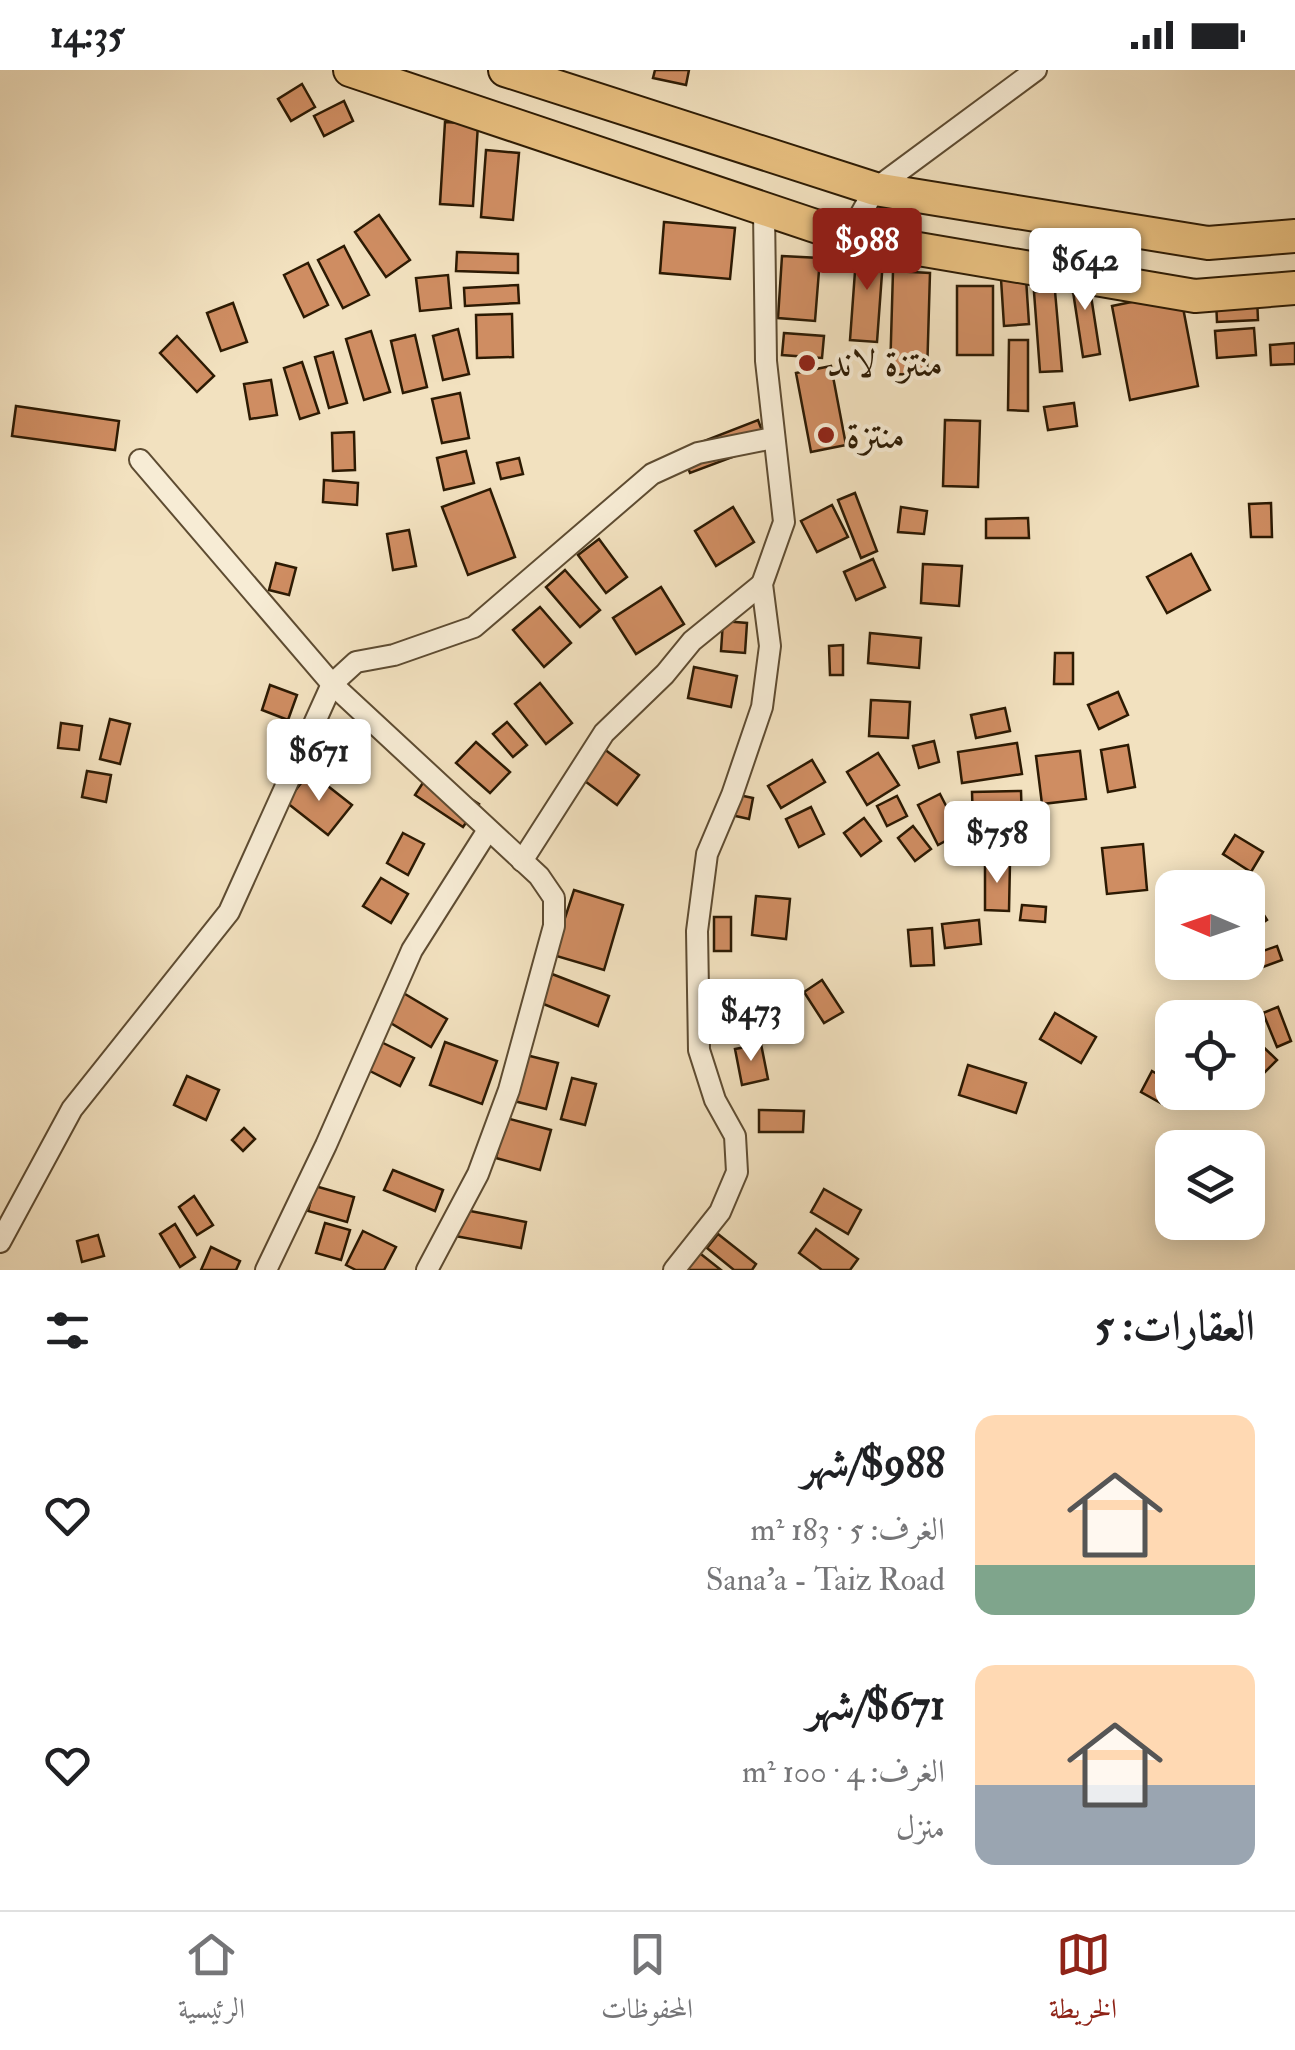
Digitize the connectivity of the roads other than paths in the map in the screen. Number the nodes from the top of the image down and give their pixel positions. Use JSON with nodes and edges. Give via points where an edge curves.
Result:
{"nodes":[{"id":1,"x":350,"y":70,"type":"edge"},
{"id":2,"x":504,"y":70,"type":"edge"},
{"id":3,"x":1036,"y":70,"type":"edge"},
{"id":4,"x":432,"y":84,"type":"edge"},
{"id":5,"x":875,"y":189,"type":"junction"},
{"id":6,"x":764,"y":211,"type":"junction"},
{"id":7,"x":1295,"y":236,"type":"edge"},
{"id":8,"x":848,"y":237,"type":"junction"},
{"id":9,"x":1295,"y":288,"type":"edge"},
{"id":10,"x":773,"y":438,"type":"junction"},
{"id":11,"x":140,"y":460,"type":"dead end"},
{"id":12,"x":762,"y":584,"type":"junction"},
{"id":13,"x":332,"y":684,"type":"junction"},
{"id":14,"x":488,"y":830,"type":"junction"},
{"id":15,"x":522,"y":861,"type":"junction"},
{"id":16,"x":0,"y":1242,"type":"edge"},
{"id":17,"x":266,"y":1270,"type":"edge"},
{"id":18,"x":427,"y":1270,"type":"edge"},
{"id":19,"x":674,"y":1270,"type":"edge"}],
"edges":[{"from":1,"to":4,"type":"highway"},
{"from":2,"to":5,"type":"highway"},
{"from":3,"to":5,"type":"street"},
{"from":4,"to":6,"type":"highway"},
{"from":5,"to":7,"type":"highway","via":[[1208,243]]},
{"from":5,"to":8,"type":"street"},
{"from":6,"to":8,"type":"highway"},
{"from":6,"to":10,"type":"street"},
{"from":8,"to":9,"type":"highway","via":[[1195,296]]},
{"from":10,"to":12,"type":"street","via":[[784,522]]},
{"from":10,"to":13,"type":"street","via":[[698,452],[652,474],[474,627],[356,662]]},
{"from":11,"to":13,"type":"street"},
{"from":12,"to":15,"type":"street","via":[[692,641],[604,733]]},
{"from":12,"to":19,"type":"street","via":[[770,646],[762,707],[706,854],[698,932],[699,1050],[715,1100],[736,1136],[737,1172],[720,1212]]},
{"from":13,"to":14,"type":"street"},
{"from":13,"to":16,"type":"street","via":[[229,912],[72,1109]]},
{"from":14,"to":15,"type":"street"},
{"from":14,"to":17,"type":"street","via":[[412,950]]},
{"from":15,"to":18,"type":"street","via":[[554,898],[554,926],[509,1090],[478,1174]]}]}
